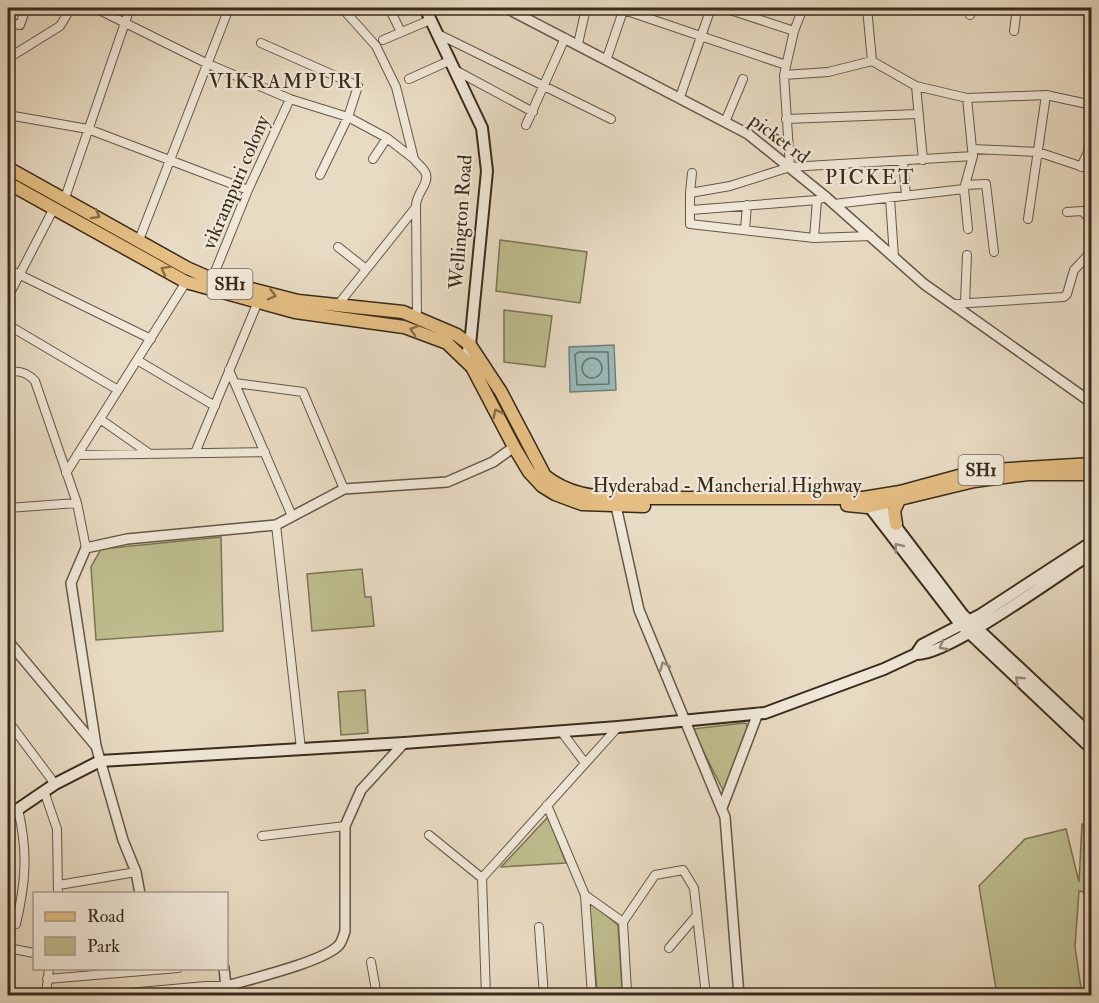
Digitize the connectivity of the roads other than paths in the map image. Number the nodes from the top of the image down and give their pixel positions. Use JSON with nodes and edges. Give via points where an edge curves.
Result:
{"nodes":[{"id":1,"x":26,"y":8,"type":"edge"},
{"id":2,"x":71,"y":8,"type":"edge"},
{"id":3,"x":95,"y":8,"type":"edge"},
{"id":4,"x":130,"y":8,"type":"edge"},
{"id":5,"x":229,"y":8,"type":"edge"},
{"id":6,"x":346,"y":8,"type":"edge"},
{"id":7,"x":390,"y":8,"type":"edge"},
{"id":8,"x":425,"y":8,"type":"edge"},
{"id":9,"x":506,"y":8,"type":"edge"},
{"id":10,"x":586,"y":8,"type":"edge"},
{"id":11,"x":711,"y":8,"type":"edge"},
{"id":12,"x":724,"y":8,"type":"edge"},
{"id":13,"x":803,"y":8,"type":"edge"},
{"id":14,"x":851,"y":8,"type":"edge"},
{"id":15,"x":867,"y":8,"type":"edge"},
{"id":16,"x":1017,"y":8,"type":"edge"},
{"id":17,"x":624,"y":9,"type":"edge"},
{"id":18,"x":835,"y":10,"type":"dead end"},
{"id":19,"x":430,"y":20,"type":"junction"},
{"id":20,"x":124,"y":22,"type":"junction"},
{"id":21,"x":8,"y":23,"type":"edge"},
{"id":22,"x":794,"y":31,"type":"junction"},
{"id":23,"x":1014,"y":31,"type":"dead end"},
{"id":24,"x":400,"y":32,"type":"junction"},
{"id":25,"x":435,"y":32,"type":"junction"},
{"id":26,"x":565,"y":38,"type":"junction"},
{"id":27,"x":701,"y":38,"type":"junction"},
{"id":28,"x":383,"y":40,"type":"dead end"},
{"id":29,"x":261,"y":44,"type":"dead end"},
{"id":30,"x":578,"y":44,"type":"junction"},
{"id":31,"x":8,"y":54,"type":"edge"},
{"id":32,"x":607,"y":58,"type":"junction"},
{"id":33,"x":872,"y":61,"type":"junction"},
{"id":34,"x":206,"y":63,"type":"junction"},
{"id":35,"x":451,"y":65,"type":"junction"},
{"id":36,"x":786,"y":65,"type":"junction"},
{"id":37,"x":784,"y":75,"type":"junction"},
{"id":38,"x":410,"y":79,"type":"dead end"},
{"id":39,"x":743,"y":79,"type":"dead end"},
{"id":40,"x":544,"y":86,"type":"junction"},
{"id":41,"x":916,"y":86,"type":"junction"},
{"id":42,"x":1046,"y":95,"type":"junction"},
{"id":43,"x":680,"y":97,"type":"junction"},
{"id":44,"x":968,"y":98,"type":"junction"},
{"id":45,"x":290,"y":99,"type":"junction"},
{"id":46,"x":1092,"y":105,"type":"edge"},
{"id":47,"x":533,"y":112,"type":"junction"},
{"id":48,"x":920,"y":114,"type":"junction"},
{"id":49,"x":8,"y":115,"type":"edge"},
{"id":50,"x":348,"y":117,"type":"junction"},
{"id":51,"x":610,"y":119,"type":"dead end"},
{"id":52,"x":786,"y":119,"type":"junction"},
{"id":53,"x":725,"y":122,"type":"junction"},
{"id":54,"x":526,"y":125,"type":"dead end"},
{"id":55,"x":88,"y":129,"type":"junction"},
{"id":56,"x":387,"y":138,"type":"junction"},
{"id":57,"x":1092,"y":142,"type":"edge"},
{"id":58,"x":972,"y":152,"type":"junction"},
{"id":59,"x":1038,"y":152,"type":"junction"},
{"id":60,"x":373,"y":159,"type":"dead end"},
{"id":61,"x":414,"y":159,"type":"junction"},
{"id":62,"x":170,"y":160,"type":"junction"},
{"id":63,"x":923,"y":160,"type":"junction"},
{"id":64,"x":903,"y":162,"type":"junction"},
{"id":65,"x":789,"y":167,"type":"junction"},
{"id":66,"x":1081,"y":167,"type":"junction"},
{"id":67,"x":8,"y":168,"type":"edge"},
{"id":68,"x":1092,"y":170,"type":"edge"},
{"id":69,"x":692,"y":173,"type":"dead end"},
{"id":70,"x":320,"y":175,"type":"dead end"},
{"id":71,"x":8,"y":183,"type":"edge"},
{"id":72,"x":965,"y":187,"type":"junction"},
{"id":73,"x":248,"y":190,"type":"junction"},
{"id":74,"x":690,"y":193,"type":"junction"},
{"id":75,"x":906,"y":196,"type":"junction"},
{"id":76,"x":65,"y":198,"type":"junction"},
{"id":77,"x":822,"y":198,"type":"junction"},
{"id":78,"x":890,"y":198,"type":"junction"},
{"id":79,"x":834,"y":204,"type":"junction"},
{"id":80,"x":747,"y":205,"type":"junction"},
{"id":81,"x":416,"y":207,"type":"junction"},
{"id":82,"x":54,"y":208,"type":"junction"},
{"id":83,"x":691,"y":210,"type":"junction"},
{"id":84,"x":1067,"y":212,"type":"dead end"},
{"id":85,"x":1028,"y":219,"type":"dead end"},
{"id":86,"x":1092,"y":221,"type":"edge"},
{"id":87,"x":969,"y":229,"type":"dead end"},
{"id":88,"x":745,"y":230,"type":"junction"},
{"id":89,"x":871,"y":236,"type":"junction"},
{"id":90,"x":814,"y":238,"type":"junction"},
{"id":91,"x":139,"y":240,"type":"junction"},
{"id":92,"x":338,"y":247,"type":"dead end"},
{"id":93,"x":1092,"y":251,"type":"edge"},
{"id":94,"x":994,"y":252,"type":"dead end"},
{"id":95,"x":967,"y":255,"type":"dead end"},
{"id":96,"x":894,"y":257,"type":"junction"},
{"id":97,"x":8,"y":269,"type":"edge"},
{"id":98,"x":366,"y":269,"type":"junction"},
{"id":99,"x":19,"y":274,"type":"junction"},
{"id":100,"x":212,"y":279,"type":"junction"},
{"id":101,"x":186,"y":282,"type":"junction"},
{"id":102,"x":8,"y":297,"type":"edge"},
{"id":103,"x":965,"y":303,"type":"junction"},
{"id":104,"x":257,"y":304,"type":"junction"},
{"id":105,"x":953,"y":304,"type":"junction"},
{"id":106,"x":337,"y":306,"type":"junction"},
{"id":107,"x":417,"y":317,"type":"junction"},
{"id":108,"x":8,"y":325,"type":"edge"},
{"id":109,"x":151,"y":339,"type":"junction"},
{"id":110,"x":470,"y":345,"type":"junction"},
{"id":111,"x":465,"y":358,"type":"junction"},
{"id":112,"x":137,"y":360,"type":"junction"},
{"id":113,"x":229,"y":370,"type":"junction"},
{"id":114,"x":8,"y":372,"type":"edge"},
{"id":115,"x":235,"y":383,"type":"junction"},
{"id":116,"x":118,"y":390,"type":"junction"},
{"id":117,"x":1092,"y":403,"type":"edge"},
{"id":118,"x":215,"y":406,"type":"junction"},
{"id":119,"x":100,"y":419,"type":"junction"},
{"id":120,"x":514,"y":447,"type":"junction"},
{"id":121,"x":265,"y":452,"type":"junction"},
{"id":122,"x":195,"y":453,"type":"junction"},
{"id":123,"x":150,"y":454,"type":"junction"},
{"id":124,"x":77,"y":455,"type":"junction"},
{"id":125,"x":1092,"y":464,"type":"edge"},
{"id":126,"x":66,"y":473,"type":"junction"},
{"id":127,"x":1092,"y":474,"type":"edge"},
{"id":128,"x":344,"y":489,"type":"junction"},
{"id":129,"x":898,"y":500,"type":"junction"},
{"id":130,"x":871,"y":501,"type":"junction"},
{"id":131,"x":77,"y":503,"type":"junction"},
{"id":132,"x":616,"y":506,"type":"junction"},
{"id":133,"x":8,"y":507,"type":"edge"},
{"id":134,"x":292,"y":516,"type":"junction"},
{"id":135,"x":896,"y":524,"type":"junction"},
{"id":136,"x":276,"y":525,"type":"junction"},
{"id":137,"x":1092,"y":542,"type":"edge"},
{"id":138,"x":86,"y":548,"type":"junction"},
{"id":139,"x":1092,"y":553,"type":"edge"},
{"id":140,"x":969,"y":626,"type":"junction"},
{"id":141,"x":8,"y":642,"type":"edge"},
{"id":142,"x":758,"y":713,"type":"junction"},
{"id":143,"x":687,"y":720,"type":"junction"},
{"id":144,"x":8,"y":722,"type":"edge"},
{"id":145,"x":618,"y":727,"type":"junction"},
{"id":146,"x":561,"y":731,"type":"junction"},
{"id":147,"x":1092,"y":736,"type":"edge"},
{"id":148,"x":404,"y":743,"type":"junction"},
{"id":149,"x":96,"y":746,"type":"junction"},
{"id":150,"x":301,"y":749,"type":"junction"},
{"id":151,"x":1092,"y":749,"type":"edge"},
{"id":152,"x":100,"y":761,"type":"junction"},
{"id":153,"x":585,"y":763,"type":"junction"},
{"id":154,"x":55,"y":784,"type":"junction"},
{"id":155,"x":44,"y":791,"type":"junction"},
{"id":156,"x":548,"y":805,"type":"junction"},
{"id":157,"x":18,"y":808,"type":"junction"},
{"id":158,"x":722,"y":808,"type":"junction"},
{"id":159,"x":8,"y":816,"type":"edge"},
{"id":160,"x":345,"y":826,"type":"junction"},
{"id":161,"x":261,"y":836,"type":"dead end"},
{"id":162,"x":429,"y":836,"type":"dead end"},
{"id":163,"x":136,"y":872,"type":"junction"},
{"id":164,"x":482,"y":878,"type":"junction"},
{"id":165,"x":59,"y":889,"type":"edge"},
{"id":166,"x":140,"y":892,"type":"edge"},
{"id":167,"x":585,"y":894,"type":"junction"},
{"id":168,"x":697,"y":915,"type":"junction"},
{"id":169,"x":622,"y":922,"type":"junction"},
{"id":170,"x":16,"y":924,"type":"dead end"},
{"id":171,"x":539,"y":927,"type":"dead end"},
{"id":172,"x":8,"y":948,"type":"edge"},
{"id":173,"x":669,"y":948,"type":"dead end"},
{"id":174,"x":33,"y":953,"type":"edge"},
{"id":175,"x":371,"y":962,"type":"dead end"},
{"id":176,"x":49,"y":970,"type":"edge"},
{"id":177,"x":156,"y":970,"type":"edge"},
{"id":178,"x":224,"y":970,"type":"edge"},
{"id":179,"x":47,"y":979,"type":"junction"},
{"id":180,"x":227,"y":991,"type":"edge"},
{"id":181,"x":627,"y":994,"type":"edge"},
{"id":182,"x":592,"y":995,"type":"edge"},
{"id":183,"x":46,"y":996,"type":"edge"},
{"id":184,"x":95,"y":996,"type":"edge"},
{"id":185,"x":377,"y":996,"type":"edge"},
{"id":186,"x":486,"y":996,"type":"edge"},
{"id":187,"x":544,"y":996,"type":"edge"},
{"id":188,"x":706,"y":996,"type":"edge"},
{"id":189,"x":740,"y":996,"type":"edge"}],
"edges":[{"from":1,"to":21,"type":"street","via":[[20,25]]},
{"from":2,"to":31,"type":"street","via":[[60,26],[15,54]]},
{"from":3,"to":20,"type":"street"},
{"from":4,"to":20,"type":"street"},
{"from":5,"to":34,"type":"street"},
{"from":6,"to":61,"type":"street","via":[[376,45],[396,87]]},
{"from":7,"to":24,"type":"street"},
{"from":8,"to":19,"type":"main road","name":"Wellington Road"},
{"from":9,"to":26,"type":"street","name":"picket rd"},
{"from":10,"to":30,"type":"street"},
{"from":11,"to":27,"type":"street"},
{"from":12,"to":22,"type":"street"},
{"from":13,"to":22,"type":"street"},
{"from":14,"to":18,"type":"street"},
{"from":15,"to":33,"type":"street"},
{"from":16,"to":23,"type":"street"},
{"from":17,"to":27,"type":"street"},
{"from":17,"to":32,"type":"street"},
{"from":19,"to":24,"type":"street"},
{"from":19,"to":25,"type":"main road","name":"Wellington Road"},
{"from":20,"to":34,"type":"street"},
{"from":20,"to":55,"type":"street"},
{"from":22,"to":36,"type":"street"},
{"from":24,"to":28,"type":"street"},
{"from":25,"to":35,"type":"main road","name":"Wellington Road"},
{"from":25,"to":40,"type":"street"},
{"from":26,"to":30,"type":"street","name":"picket rd"},
{"from":26,"to":40,"type":"street"},
{"from":27,"to":36,"type":"street"},
{"from":27,"to":43,"type":"street"},
{"from":29,"to":50,"type":"street","via":[[358,86]]},
{"from":30,"to":32,"type":"street","name":"picket rd"},
{"from":32,"to":43,"type":"street","name":"picket rd"},
{"from":33,"to":37,"type":"street","via":[[828,72]]},
{"from":33,"to":41,"type":"street"},
{"from":34,"to":45,"type":"street"},
{"from":34,"to":62,"type":"street"},
{"from":35,"to":38,"type":"street"},
{"from":35,"to":47,"type":"street"},
{"from":35,"to":110,"type":"main road","name":"Wellington Road","via":[[482,128],[487,171]]},
{"from":36,"to":37,"type":"street"},
{"from":37,"to":52,"type":"street"},
{"from":39,"to":53,"type":"street"},
{"from":40,"to":47,"type":"street"},
{"from":40,"to":51,"type":"street"},
{"from":41,"to":44,"type":"street"},
{"from":41,"to":48,"type":"street"},
{"from":42,"to":44,"type":"street"},
{"from":42,"to":46,"type":"street"},
{"from":42,"to":59,"type":"street"},
{"from":43,"to":53,"type":"street","name":"picket rd"},
{"from":44,"to":58,"type":"street"},
{"from":45,"to":50,"type":"street"},
{"from":45,"to":73,"type":"street","name":"vikrampuri colony"},
{"from":47,"to":54,"type":"street"},
{"from":48,"to":52,"type":"street"},
{"from":48,"to":63,"type":"street"},
{"from":49,"to":55,"type":"street"},
{"from":50,"to":56,"type":"street"},
{"from":50,"to":70,"type":"street"},
{"from":52,"to":65,"type":"street"},
{"from":53,"to":65,"type":"street","name":"picket rd","via":[[748,134]]},
{"from":55,"to":62,"type":"street"},
{"from":55,"to":76,"type":"street"},
{"from":56,"to":60,"type":"street"},
{"from":56,"to":61,"type":"street"},
{"from":57,"to":66,"type":"street"},
{"from":58,"to":59,"type":"street"},
{"from":58,"to":63,"type":"street"},
{"from":58,"to":72,"type":"street"},
{"from":59,"to":66,"type":"street"},
{"from":59,"to":85,"type":"street"},
{"from":61,"to":81,"type":"street","via":[[426,173]]},
{"from":62,"to":73,"type":"street"},
{"from":62,"to":91,"type":"street"},
{"from":63,"to":64,"type":"street"},
{"from":64,"to":65,"type":"street"},
{"from":64,"to":75,"type":"street"},
{"from":65,"to":74,"type":"street","via":[[730,186]]},
{"from":65,"to":77,"type":"street","name":"picket rd"},
{"from":66,"to":68,"type":"street"},
{"from":67,"to":76,"type":"main road","name":"Hyderabad - Mancherial Highway","number":"SH1"},
{"from":69,"to":74,"type":"street"},
{"from":71,"to":82,"type":"main road","name":"Hyderabad - Mancherial Highway","number":"SH1"},
{"from":72,"to":75,"type":"street"},
{"from":72,"to":87,"type":"street"},
{"from":72,"to":94,"type":"street","via":[[986,184]]},
{"from":73,"to":100,"type":"street","name":"vikrampuri colony"},
{"from":74,"to":83,"type":"street"},
{"from":75,"to":78,"type":"street"},
{"from":76,"to":91,"type":"main road","name":"Hyderabad - Mancherial Highway","number":"SH1","one_way":true},
{"from":77,"to":79,"type":"street","name":"picket rd"},
{"from":77,"to":80,"type":"street"},
{"from":77,"to":90,"type":"street"},
{"from":78,"to":79,"type":"street"},
{"from":78,"to":96,"type":"street"},
{"from":79,"to":89,"type":"street","name":"picket rd"},
{"from":80,"to":83,"type":"street"},
{"from":80,"to":88,"type":"street"},
{"from":81,"to":98,"type":"street"},
{"from":81,"to":107,"type":"street"},
{"from":82,"to":99,"type":"street"},
{"from":101,"to":82,"type":"main road","name":"Hyderabad - Mancherial Highway","number":"SH1","one_way":true},
{"from":83,"to":88,"type":"street","via":[[690,224]]},
{"from":84,"to":86,"type":"street","via":[[1082,211]]},
{"from":88,"to":90,"type":"street"},
{"from":89,"to":90,"type":"street"},
{"from":89,"to":96,"type":"street","name":"picket rd"},
{"from":91,"to":100,"type":"main road","name":"Hyderabad - Mancherial Highway","number":"SH1"},
{"from":92,"to":98,"type":"street"},
{"from":93,"to":103,"type":"street","via":[[1074,270],[1064,297]]},
{"from":95,"to":103,"type":"street"},
{"from":96,"to":105,"type":"street","name":"picket rd"},
{"from":97,"to":99,"type":"street"},
{"from":98,"to":106,"type":"street"},
{"from":99,"to":102,"type":"street"},
{"from":99,"to":109,"type":"street"},
{"from":100,"to":106,"type":"main road","name":"Hyderabad - Mancherial Highway","number":"SH1","one_way":true,"via":[[278,297]]},
{"from":101,"to":104,"type":"main road","name":"Hyderabad - Mancherial Highway","number":"SH1"},
{"from":101,"to":109,"type":"street"},
{"from":103,"to":105,"type":"street"},
{"from":111,"to":104,"type":"main road","name":"Hyderabad - Mancherial Highway","number":"SH1","one_way":true,"via":[[447,343],[404,327]]},
{"from":104,"to":113,"type":"street"},
{"from":105,"to":117,"type":"street","name":"picket rd"},
{"from":106,"to":107,"type":"main road","name":"Hyderabad - Mancherial Highway","number":"SH1","via":[[403,312]]},
{"from":107,"to":110,"type":"main road","name":"Hyderabad - Mancherial Highway","number":"SH1"},
{"from":108,"to":116,"type":"street"},
{"from":109,"to":112,"type":"street"},
{"from":110,"to":111,"type":"main road","name":"Wellington Road"},
{"from":110,"to":130,"type":"main road","name":"Hyderabad - Mancherial Highway","number":"SH1","via":[[501,392],[536,463],[555,484],[572,491],[591,497],[620,498]]},
{"from":120,"to":111,"type":"main road","name":"Hyderabad - Mancherial Highway","number":"SH1","one_way":true},
{"from":112,"to":116,"type":"street"},
{"from":112,"to":118,"type":"street"},
{"from":113,"to":115,"type":"street"},
{"from":113,"to":118,"type":"street"},
{"from":114,"to":126,"type":"street","via":[[22,371],[35,381]]},
{"from":115,"to":121,"type":"street"},
{"from":115,"to":128,"type":"street","via":[[303,392]]},
{"from":116,"to":119,"type":"street"},
{"from":118,"to":122,"type":"street"},
{"from":119,"to":123,"type":"street"},
{"from":119,"to":124,"type":"street"},
{"from":120,"to":128,"type":"street","via":[[493,462],[447,482]]},
{"from":120,"to":132,"type":"main road","name":"Hyderabad - Mancherial Highway","number":"SH1","via":[[529,472],[555,494],[582,504]]},
{"from":121,"to":122,"type":"street"},
{"from":121,"to":134,"type":"street"},
{"from":122,"to":123,"type":"street"},
{"from":123,"to":124,"type":"street"},
{"from":124,"to":126,"type":"street"},
{"from":125,"to":130,"type":"main road","number":"SH1","via":[[977,471]]},
{"from":126,"to":131,"type":"street"},
{"from":127,"to":129,"type":"main road","number":"SH1","via":[[993,478]]},
{"from":128,"to":134,"type":"street"},
{"from":129,"to":130,"type":"main road","number":"SH1"},
{"from":129,"to":135,"type":"main road","via":[[894,511]]},
{"from":130,"to":132,"type":"main road","name":"Hyderabad - Mancherial Highway","number":"SH1"},
{"from":130,"to":135,"type":"main road"},
{"from":140,"to":130,"type":"main road","one_way":true},
{"from":131,"to":133,"type":"street"},
{"from":131,"to":138,"type":"street"},
{"from":143,"to":132,"type":"street","one_way":true,"via":[[639,609]]},
{"from":134,"to":136,"type":"street"},
{"from":135,"to":140,"type":"main road"},
{"from":136,"to":138,"type":"street","via":[[127,539]]},
{"from":136,"to":150,"type":"street"},
{"from":137,"to":140,"type":"main road"},
{"from":138,"to":149,"type":"street","via":[[71,583]]},
{"from":139,"to":140,"type":"main road"},
{"from":140,"to":142,"type":"main road","via":[[922,645],[916,654],[884,669]]},
{"from":140,"to":147,"type":"main road"},
{"from":151,"to":140,"type":"main road","one_way":true},
{"from":141,"to":149,"type":"street"},
{"from":142,"to":143,"type":"main road"},
{"from":142,"to":158,"type":"street"},
{"from":143,"to":145,"type":"main road"},
{"from":143,"to":158,"type":"street"},
{"from":144,"to":154,"type":"street"},
{"from":145,"to":146,"type":"main road"},
{"from":145,"to":153,"type":"street"},
{"from":146,"to":148,"type":"main road"},
{"from":146,"to":153,"type":"street"},
{"from":148,"to":150,"type":"main road"},
{"from":148,"to":160,"type":"street","via":[[360,790]]},
{"from":149,"to":152,"type":"street"},
{"from":150,"to":152,"type":"main road"},
{"from":152,"to":154,"type":"main road"},
{"from":152,"to":163,"type":"street"},
{"from":153,"to":156,"type":"street"},
{"from":154,"to":155,"type":"main road"},
{"from":155,"to":157,"type":"main road"},
{"from":155,"to":165,"type":"street","via":[[57,829]]},
{"from":156,"to":164,"type":"street"},
{"from":156,"to":167,"type":"street"},
{"from":157,"to":159,"type":"main road"},
{"from":157,"to":170,"type":"street","via":[[26,841],[26,882]]},
{"from":158,"to":189,"type":"street"},
{"from":160,"to":161,"type":"street"},
{"from":160,"to":180,"type":"street","via":[[342,942],[310,960]]},
{"from":162,"to":164,"type":"street"},
{"from":163,"to":165,"type":"street"},
{"from":163,"to":166,"type":"street"},
{"from":164,"to":186,"type":"street"},
{"from":167,"to":169,"type":"street"},
{"from":167,"to":182,"type":"street"},
{"from":168,"to":169,"type":"street","via":[[694,888],[683,870],[655,875]]},
{"from":168,"to":173,"type":"street"},
{"from":168,"to":188,"type":"street"},
{"from":169,"to":181,"type":"street"},
{"from":171,"to":187,"type":"street"},
{"from":172,"to":174,"type":"street"},
{"from":175,"to":185,"type":"street"},
{"from":176,"to":179,"type":"street"},
{"from":177,"to":179,"type":"street"},
{"from":178,"to":180,"type":"street"},
{"from":179,"to":183,"type":"street"},
{"from":180,"to":184,"type":"street","via":[[206,986]]},
{"from":181,"to":182,"type":"street"}]}
